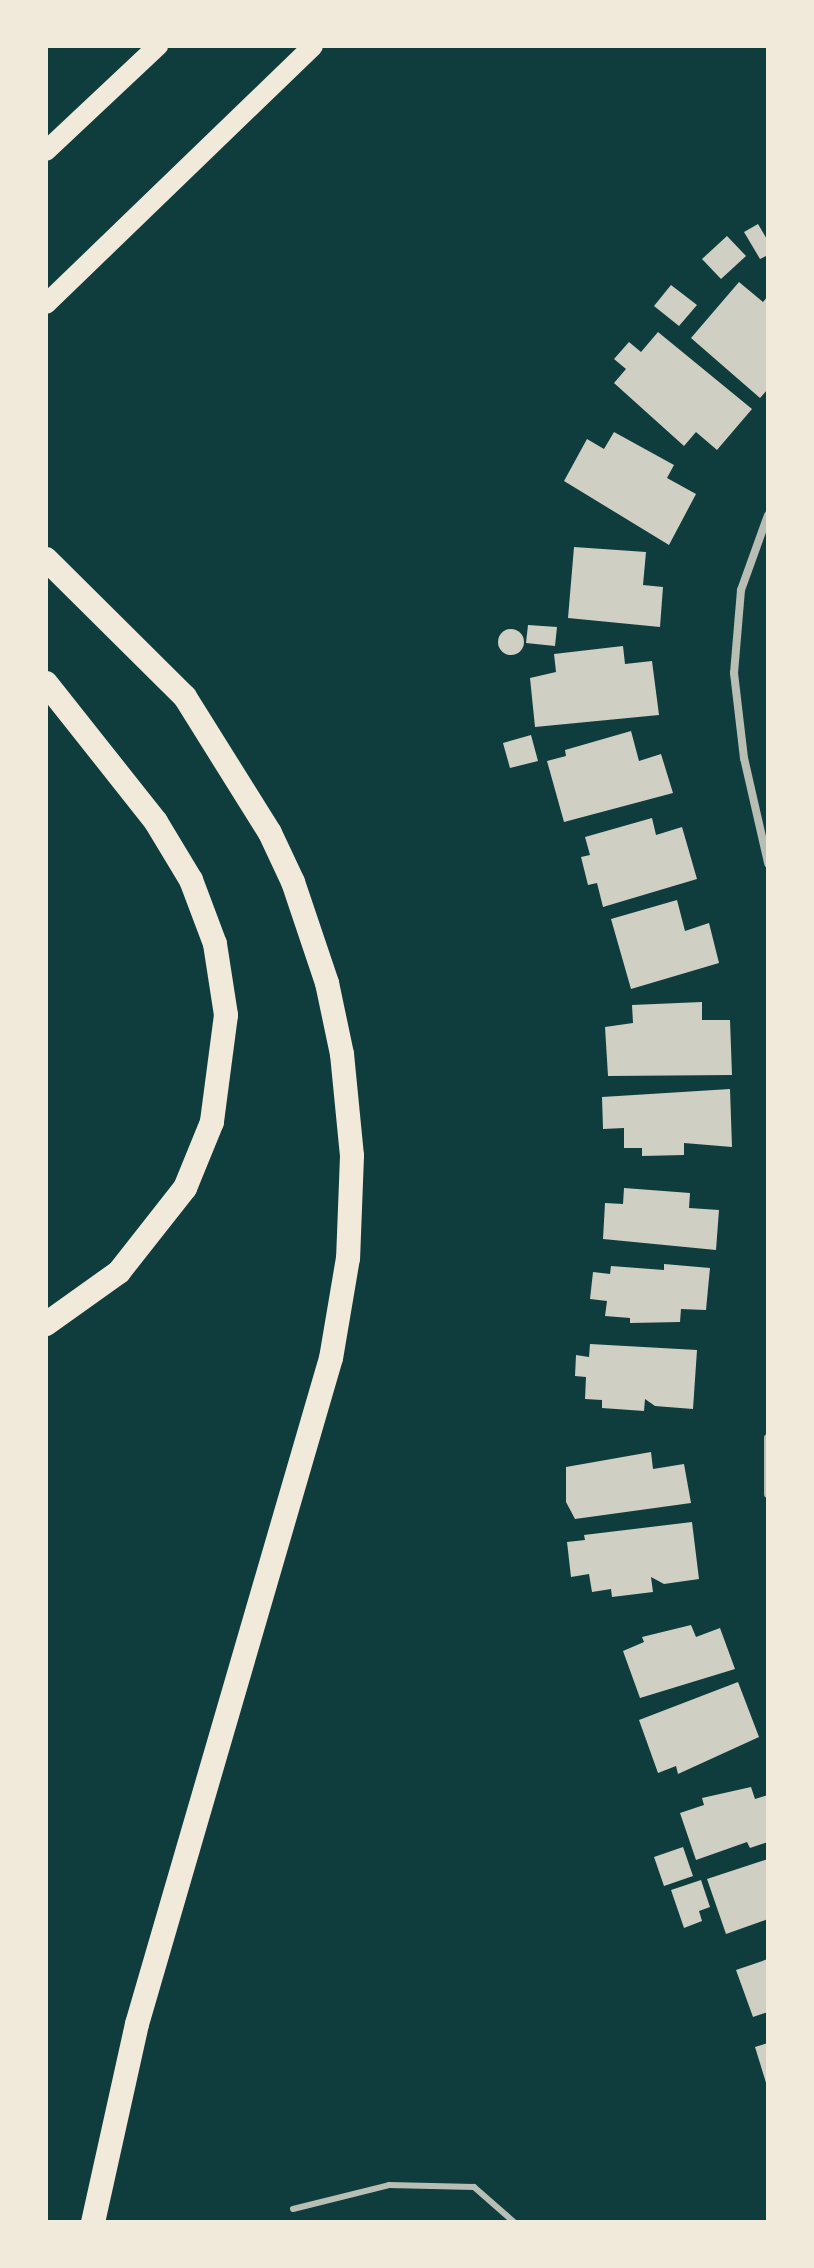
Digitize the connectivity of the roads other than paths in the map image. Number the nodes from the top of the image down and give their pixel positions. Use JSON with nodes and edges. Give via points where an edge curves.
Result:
{"nodes":[{"id":1,"x":158,"y":46,"type":"edge"},
{"id":2,"x":313,"y":46,"type":"edge"},
{"id":3,"x":46,"y":151,"type":"edge"},
{"id":4,"x":46,"y":304,"type":"edge"},
{"id":5,"x":768,"y":515,"type":"edge"},
{"id":6,"x":46,"y":559,"type":"edge"},
{"id":7,"x":46,"y":683,"type":"edge"},
{"id":8,"x":768,"y":863,"type":"edge"},
{"id":9,"x":46,"y":1324,"type":"edge"},
{"id":10,"x":768,"y":1438,"type":"edge"},
{"id":11,"x":768,"y":1494,"type":"edge"},
{"id":12,"x":293,"y":2209,"type":"dead end"},
{"id":13,"x":93,"y":2222,"type":"edge"},
{"id":14,"x":514,"y":2222,"type":"edge"}],
"edges":[{"from":1,"to":3,"type":"main road"},
{"from":2,"to":4,"type":"main road"},
{"from":5,"to":8,"type":"street","via":[[741,590],[734,673],[744,758]]},
{"from":6,"to":13,"type":"highway","via":[[185,697],[270,833],[293,882],[327,983],[342,1054],[352,1156],[348,1258],[331,1358],[137,2024]]},
{"from":7,"to":9,"type":"highway","via":[[156,822],[191,880],[215,944],[226,1015],[215,1110],[185,1188],[119,1272]]},
{"from":10,"to":11,"type":"street"},
{"from":12,"to":14,"type":"lane","via":[[389,2185],[474,2187]]}]}
